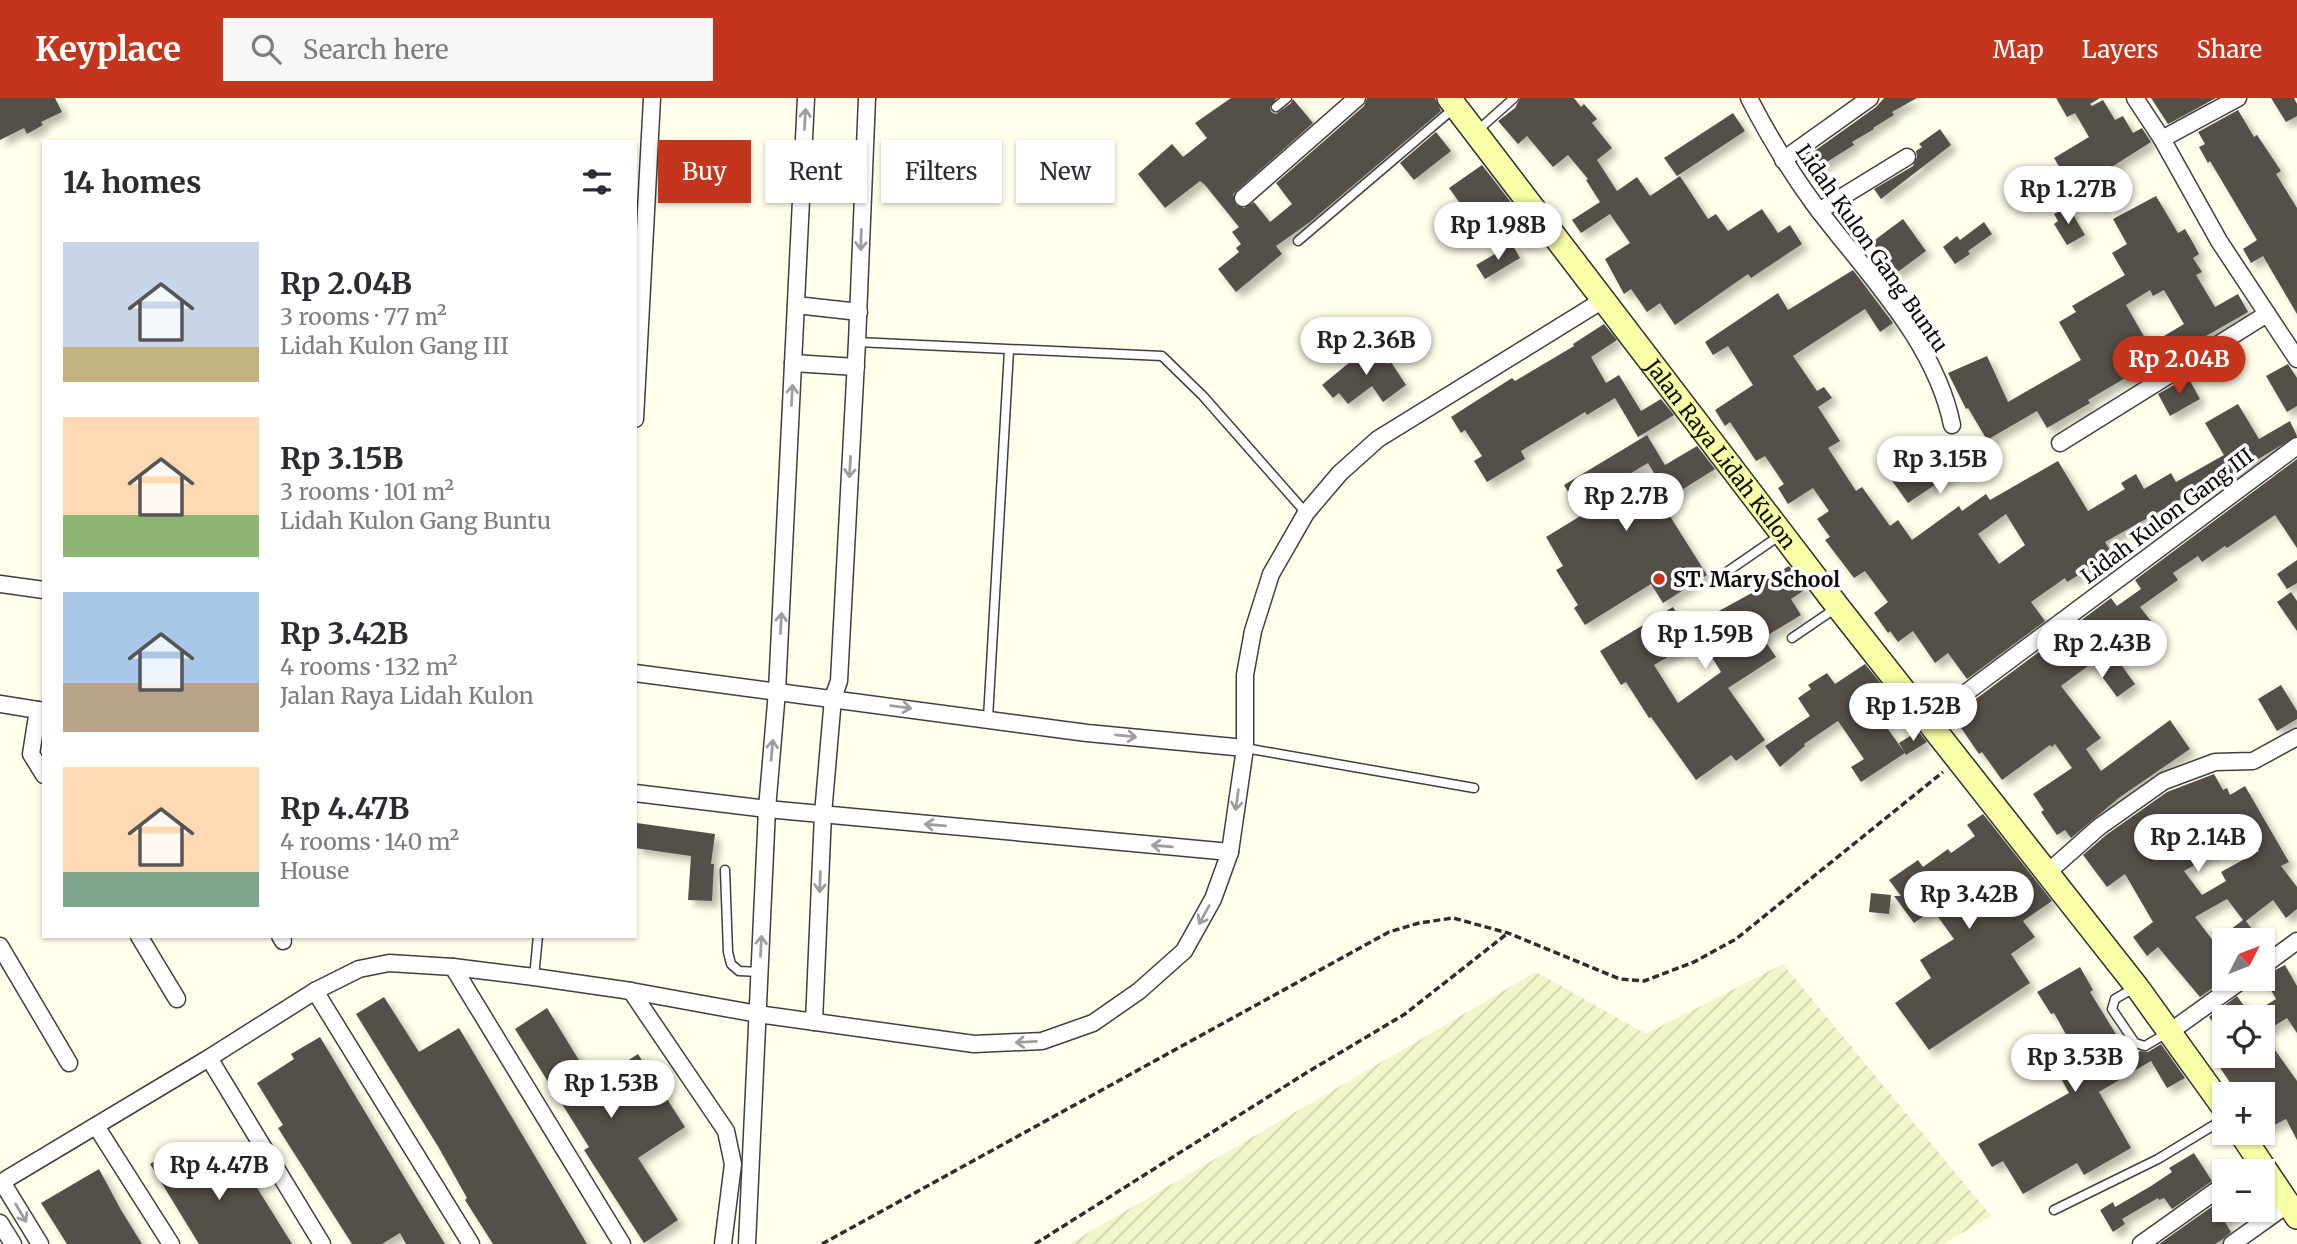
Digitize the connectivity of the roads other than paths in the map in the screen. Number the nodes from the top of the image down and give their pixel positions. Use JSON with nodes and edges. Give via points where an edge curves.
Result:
{"nodes":[{"id":1,"x":652,"y":98,"type":"edge"},
{"id":2,"x":806,"y":98,"type":"edge"},
{"id":3,"x":867,"y":98,"type":"edge"},
{"id":4,"x":1287,"y":98,"type":"edge"},
{"id":5,"x":1357,"y":98,"type":"edge"},
{"id":6,"x":1514,"y":98,"type":"edge"},
{"id":7,"x":1749,"y":98,"type":"edge"},
{"id":8,"x":1870,"y":98,"type":"edge"},
{"id":9,"x":2135,"y":98,"type":"edge"},
{"id":10,"x":2238,"y":98,"type":"edge"},
{"id":11,"x":1452,"y":102,"type":"edge"},
{"id":12,"x":1276,"y":107,"type":"dead end"},
{"id":13,"x":1475,"y":133,"type":"junction"},
{"id":14,"x":2162,"y":139,"type":"junction"},
{"id":15,"x":1906,"y":157,"type":"dead end"},
{"id":16,"x":1783,"y":160,"type":"junction"},
{"id":17,"x":1243,"y":198,"type":"dead end"},
{"id":18,"x":1819,"y":211,"type":"junction"},
{"id":19,"x":1298,"y":241,"type":"dead end"},
{"id":20,"x":1603,"y":300,"type":"junction"},
{"id":21,"x":796,"y":305,"type":"junction"},
{"id":22,"x":859,"y":312,"type":"junction"},
{"id":23,"x":2267,"y":314,"type":"junction"},
{"id":24,"x":858,"y":342,"type":"junction"},
{"id":25,"x":1009,"y":350,"type":"junction"},
{"id":26,"x":2297,"y":359,"type":"edge"},
{"id":27,"x":793,"y":363,"type":"junction"},
{"id":28,"x":856,"y":367,"type":"junction"},
{"id":29,"x":637,"y":381,"type":"edge"},
{"id":30,"x":1952,"y":425,"type":"dead end"},
{"id":31,"x":2060,"y":443,"type":"dead end"},
{"id":32,"x":2297,"y":446,"type":"edge"},
{"id":33,"x":1306,"y":513,"type":"junction"},
{"id":34,"x":1782,"y":534,"type":"junction"},
{"id":35,"x":1718,"y":578,"type":"dead end"},
{"id":36,"x":0,"y":584,"type":"edge"},
{"id":37,"x":42,"y":590,"type":"edge"},
{"id":38,"x":1838,"y":607,"type":"junction"},
{"id":39,"x":1792,"y":638,"type":"dead end"},
{"id":40,"x":637,"y":673,"type":"edge"},
{"id":41,"x":777,"y":691,"type":"junction"},
{"id":42,"x":833,"y":698,"type":"junction"},
{"id":43,"x":0,"y":704,"type":"edge"},
{"id":44,"x":41,"y":710,"type":"edge"},
{"id":45,"x":988,"y":718,"type":"junction"},
{"id":46,"x":1928,"y":721,"type":"junction"},
{"id":47,"x":2297,"y":737,"type":"edge"},
{"id":48,"x":1245,"y":748,"type":"junction"},
{"id":49,"x":42,"y":772,"type":"edge"},
{"id":50,"x":1474,"y":788,"type":"dead end"},
{"id":51,"x":637,"y":793,"type":"edge"},
{"id":52,"x":767,"y":809,"type":"junction"},
{"id":53,"x":822,"y":814,"type":"junction"},
{"id":54,"x":1230,"y":852,"type":"junction"},
{"id":55,"x":725,"y":870,"type":"dead end"},
{"id":56,"x":2047,"y":873,"type":"junction"},
{"id":57,"x":140,"y":938,"type":"edge"},
{"id":58,"x":538,"y":938,"type":"edge"},
{"id":59,"x":2297,"y":941,"type":"edge"},
{"id":60,"x":0,"y":946,"type":"edge"},
{"id":61,"x":2275,"y":957,"type":"edge"},
{"id":62,"x":453,"y":967,"type":"junction"},
{"id":63,"x":760,"y":972,"type":"junction"},
{"id":64,"x":534,"y":977,"type":"junction"},
{"id":65,"x":2137,"y":987,"type":"junction"},
{"id":66,"x":315,"y":991,"type":"junction"},
{"id":67,"x":631,"y":991,"type":"junction"},
{"id":68,"x":2227,"y":991,"type":"edge"},
{"id":69,"x":177,"y":999,"type":"dead end"},
{"id":70,"x":758,"y":1014,"type":"junction"},
{"id":71,"x":814,"y":1022,"type":"junction"},
{"id":72,"x":2171,"y":1031,"type":"junction"},
{"id":73,"x":209,"y":1058,"type":"junction"},
{"id":74,"x":69,"y":1063,"type":"dead end"},
{"id":75,"x":2212,"y":1091,"type":"edge"},
{"id":76,"x":96,"y":1126,"type":"junction"},
{"id":77,"x":2212,"y":1126,"type":"edge"},
{"id":78,"x":3,"y":1177,"type":"edge"},
{"id":79,"x":2275,"y":1191,"type":"edge"},
{"id":80,"x":2212,"y":1194,"type":"edge"},
{"id":81,"x":2054,"y":1210,"type":"dead end"},
{"id":82,"x":2293,"y":1210,"type":"edge"},
{"id":83,"x":0,"y":1223,"type":"edge"},
{"id":84,"x":13,"y":1244,"type":"edge"},
{"id":85,"x":40,"y":1244,"type":"edge"},
{"id":86,"x":171,"y":1244,"type":"edge"},
{"id":87,"x":322,"y":1244,"type":"edge"},
{"id":88,"x":471,"y":1244,"type":"edge"},
{"id":89,"x":622,"y":1244,"type":"edge"},
{"id":90,"x":723,"y":1244,"type":"edge"},
{"id":91,"x":747,"y":1244,"type":"edge"},
{"id":92,"x":2141,"y":1244,"type":"edge"},
{"id":93,"x":2232,"y":1244,"type":"edge"}],
"edges":[{"from":1,"to":29,"type":"street"},
{"from":21,"to":2,"type":"street","one_way":true},
{"from":3,"to":22,"type":"street","one_way":true},
{"from":4,"to":12,"type":"lane"},
{"from":5,"to":17,"type":"street"},
{"from":6,"to":13,"type":"lane"},
{"from":7,"to":16,"type":"street","name":"Lidah Kulon Gang Buntu"},
{"from":8,"to":16,"type":"street"},
{"from":9,"to":14,"type":"street"},
{"from":10,"to":14,"type":"street"},
{"from":11,"to":13,"type":"main road","name":"Jalan Raya Lidah Kulon"},
{"from":11,"to":19,"type":"lane"},
{"from":13,"to":20,"type":"main road","name":"Jalan Raya Lidah Kulon"},
{"from":14,"to":23,"type":"street","via":[[2219,241]]},
{"from":15,"to":18,"type":"street"},
{"from":16,"to":18,"type":"street","name":"Lidah Kulon Gang Buntu"},
{"from":18,"to":30,"type":"street","name":"Lidah Kulon Gang Buntu","via":[[1925,351]]},
{"from":20,"to":33,"type":"street","via":[[1378,439],[1340,473]]},
{"from":20,"to":34,"type":"main road","name":"Jalan Raya Lidah Kulon"},
{"from":21,"to":22,"type":"street"},
{"from":21,"to":27,"type":"street"},
{"from":22,"to":24,"type":"street"},
{"from":23,"to":26,"type":"street"},
{"from":23,"to":31,"type":"street"},
{"from":24,"to":25,"type":"lane"},
{"from":24,"to":28,"type":"street"},
{"from":25,"to":33,"type":"lane","via":[[1162,356]]},
{"from":25,"to":45,"type":"lane"},
{"from":27,"to":28,"type":"street"},
{"from":41,"to":27,"type":"street","one_way":true},
{"from":28,"to":42,"type":"street","one_way":true,"via":[[839,681]]},
{"from":32,"to":46,"type":"street","name":"Lidah Kulon Gang III"},
{"from":33,"to":48,"type":"street","via":[[1271,574],[1253,631],[1245,675]]},
{"from":34,"to":35,"type":"lane"},
{"from":34,"to":38,"type":"main road","name":"Jalan Raya Lidah Kulon"},
{"from":36,"to":37,"type":"street"},
{"from":38,"to":39,"type":"lane"},
{"from":38,"to":46,"type":"main road","name":"Jalan Raya Lidah Kulon"},
{"from":40,"to":41,"type":"street"},
{"from":41,"to":42,"type":"street"},
{"from":52,"to":41,"type":"street","one_way":true},
{"from":42,"to":45,"type":"street","one_way":true},
{"from":42,"to":53,"type":"street"},
{"from":43,"to":44,"type":"street"},
{"from":44,"to":49,"type":"street","via":[[31,754]]},
{"from":45,"to":48,"type":"street","one_way":true},
{"from":46,"to":56,"type":"main road","name":"Jalan Raya Lidah Kulon"},
{"from":47,"to":56,"type":"street","via":[[2253,761],[2215,762],[2164,781],[2099,827]]},
{"from":48,"to":50,"type":"lane"},
{"from":48,"to":54,"type":"street","one_way":true},
{"from":51,"to":52,"type":"street"},
{"from":52,"to":53,"type":"street"},
{"from":63,"to":52,"type":"street","one_way":true},
{"from":54,"to":53,"type":"street","one_way":true},
{"from":53,"to":71,"type":"street","one_way":true},
{"from":54,"to":71,"type":"street","one_way":true,"via":[[1213,899],[1184,951],[1093,1023],[1042,1041],[974,1045]]},
{"from":55,"to":63,"type":"lane","via":[[732,964],[739,971]]},
{"from":56,"to":65,"type":"main road","name":"Jalan Raya Lidah Kulon"},
{"from":57,"to":69,"type":"street"},
{"from":58,"to":64,"type":"lane"},
{"from":59,"to":61,"type":"street"},
{"from":60,"to":74,"type":"street"},
{"from":62,"to":64,"type":"street"},
{"from":62,"to":66,"type":"street","via":[[389,963],[359,969]]},
{"from":62,"to":89,"type":"street"},
{"from":63,"to":70,"type":"street"},
{"from":64,"to":67,"type":"street"},
{"from":65,"to":72,"type":"main road","name":"Jalan Raya Lidah Kulon"},
{"from":65,"to":72,"type":"lane","via":[[2112,1003],[2135,1043],[2145,1046]]},
{"from":66,"to":73,"type":"street"},
{"from":66,"to":88,"type":"street"},
{"from":67,"to":70,"type":"street"},
{"from":67,"to":90,"type":"street","via":[[726,1131],[733,1164]]},
{"from":68,"to":72,"type":"street"},
{"from":70,"to":71,"type":"street"},
{"from":70,"to":91,"type":"street"},
{"from":72,"to":75,"type":"main road","name":"Jalan Raya Lidah Kulon"},
{"from":73,"to":76,"type":"street"},
{"from":73,"to":87,"type":"street"},
{"from":76,"to":78,"type":"street"},
{"from":76,"to":86,"type":"street"},
{"from":77,"to":81,"type":"lane","via":[[2158,1159]]},
{"from":78,"to":85,"type":"street","one_way":true},
{"from":79,"to":82,"type":"main road"},
{"from":80,"to":92,"type":"street"},
{"from":82,"to":93,"type":"street"},
{"from":83,"to":84,"type":"street"}]}
